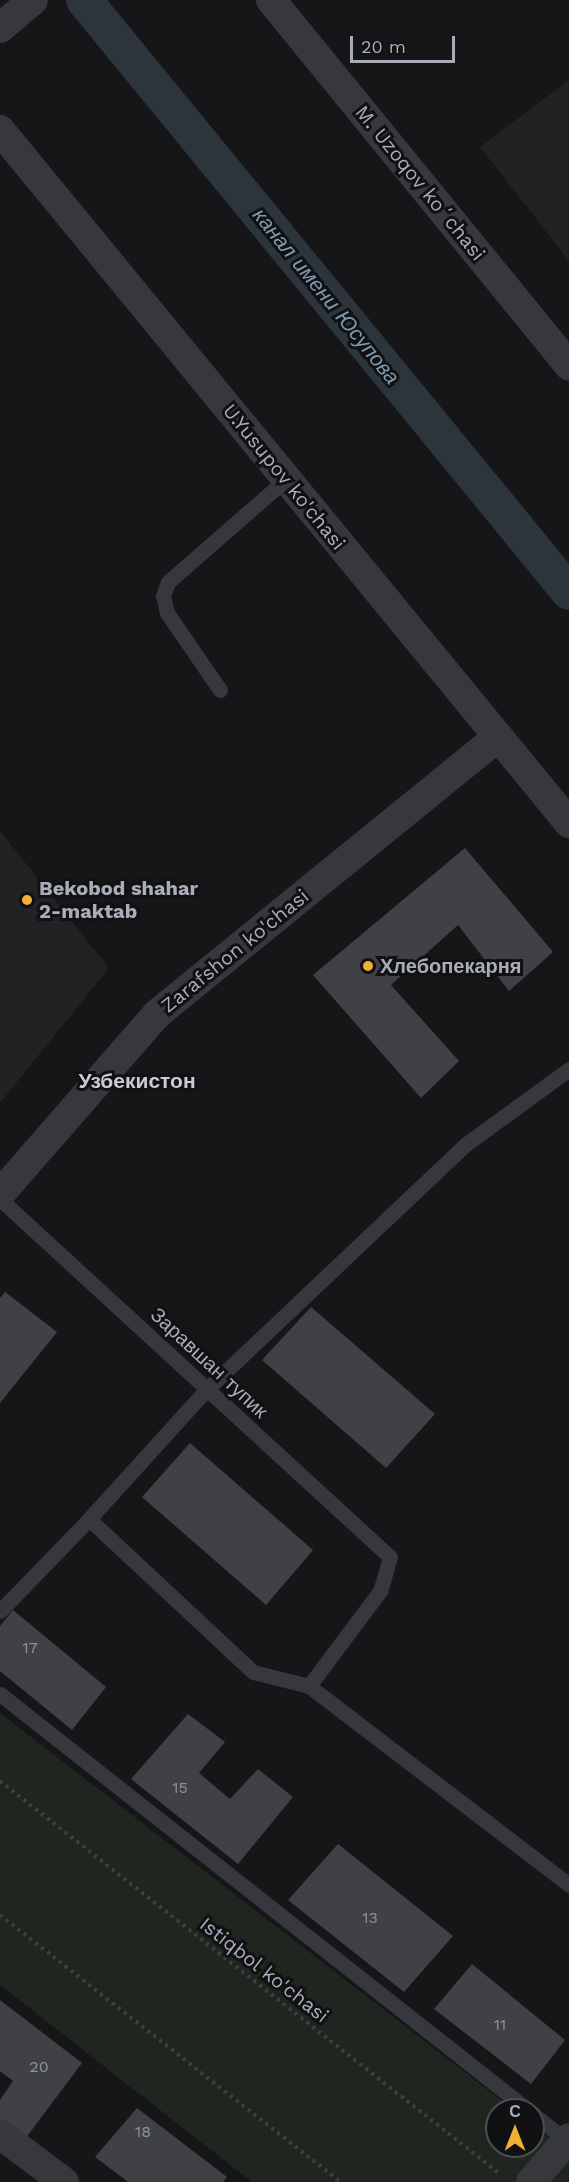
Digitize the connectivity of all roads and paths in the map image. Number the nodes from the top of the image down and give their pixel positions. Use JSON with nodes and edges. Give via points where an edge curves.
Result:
{"nodes":[{"id":1,"x":33,"y":0,"type":"edge"},
{"id":2,"x":271,"y":0,"type":"edge"},
{"id":3,"x":0,"y":28,"type":"edge"},
{"id":4,"x":0,"y":130,"type":"edge"},
{"id":5,"x":569,"y":366,"type":"edge"},
{"id":6,"x":286,"y":479,"type":"junction"},
{"id":7,"x":220,"y":690,"type":"dead end"},
{"id":8,"x":498,"y":737,"type":"junction"},
{"id":9,"x":569,"y":823,"type":"edge"},
{"id":10,"x":569,"y":1068,"type":"edge"},
{"id":11,"x":0,"y":1194,"type":"edge"},
{"id":12,"x":0,"y":1199,"type":"edge"},
{"id":13,"x":206,"y":1390,"type":"junction"},
{"id":14,"x":89,"y":1519,"type":"junction"},
{"id":15,"x":0,"y":1611,"type":"edge"},
{"id":16,"x":309,"y":1686,"type":"junction"},
{"id":17,"x":0,"y":1694,"type":"edge"},
{"id":18,"x":0,"y":1781,"type":"edge"},
{"id":19,"x":569,"y":1885,"type":"edge"},
{"id":20,"x":0,"y":1915,"type":"edge"},
{"id":21,"x":513,"y":2098,"type":"edge"},
{"id":22,"x":545,"y":2123,"type":"edge"},
{"id":23,"x":0,"y":2134,"type":"edge"},
{"id":24,"x":568,"y":2139,"type":"edge"},
{"id":25,"x":64,"y":2182,"type":"edge"},
{"id":26,"x":341,"y":2182,"type":"edge"},
{"id":27,"x":510,"y":2182,"type":"edge"},
{"id":28,"x":531,"y":2182,"type":"edge"}],
"edges":[{"from":1,"to":3,"type":"street"},
{"from":2,"to":5,"type":"street","name":"M. Uzoqov koʻchasi"},
{"from":4,"to":6,"type":"street","name":"U.Yusupov ko'chasi"},
{"from":6,"to":7,"type":"lane","via":[[168,582],[163,596],[167,613]]},
{"from":6,"to":8,"type":"street","name":"U.Yusupov ko'chasi"},
{"from":8,"to":9,"type":"street","name":"U.Yusupov ko'chasi"},
{"from":8,"to":11,"type":"street","name":"Zarafshon ko'chasi","via":[[157,1014]]},
{"from":10,"to":13,"type":"lane","via":[[466,1144]]},
{"from":12,"to":13,"type":"lane","name":"Заравшан тупик"},
{"from":13,"to":14,"type":"lane"},
{"from":13,"to":16,"type":"lane","name":"Заравшан тупик","via":[[390,1557],[380,1591]]},
{"from":14,"to":15,"type":"lane"},
{"from":14,"to":16,"type":"lane","via":[[252,1672]]},
{"from":16,"to":19,"type":"lane"},
{"from":17,"to":21,"type":"lane"},
{"from":18,"to":27,"type":"path","name":"Istiqbol ko'chasi"},
{"from":20,"to":26,"type":"path"},
{"from":22,"to":24,"type":"lane"},
{"from":23,"to":25,"type":"street"},
{"from":24,"to":28,"type":"street"}]}
